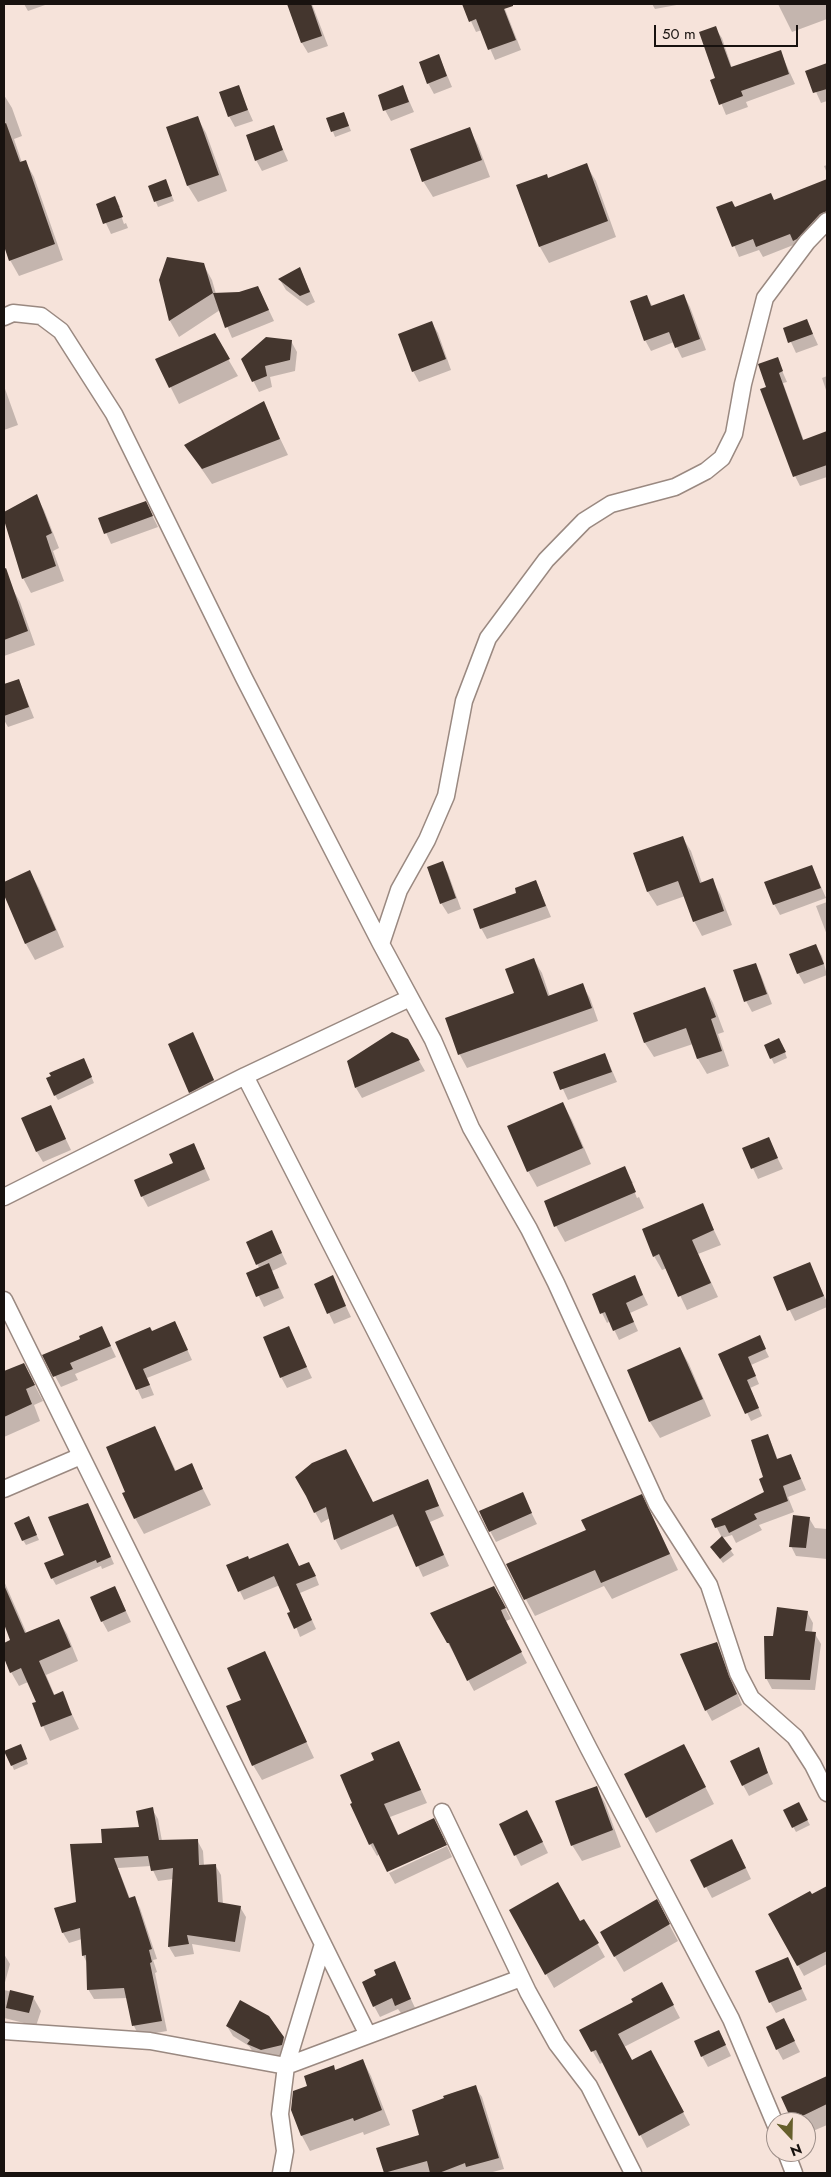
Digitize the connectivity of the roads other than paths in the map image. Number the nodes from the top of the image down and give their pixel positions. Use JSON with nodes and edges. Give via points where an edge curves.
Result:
{"nodes":[{"id":1,"x":827,"y":221,"type":"edge"},
{"id":2,"x":4,"y":317,"type":"edge"},
{"id":3,"x":381,"y":944,"type":"junction"},
{"id":4,"x":410,"y":998,"type":"junction"},
{"id":5,"x":245,"y":1076,"type":"junction"},
{"id":6,"x":4,"y":1197,"type":"edge"},
{"id":7,"x":4,"y":1300,"type":"edge"},
{"id":8,"x":81,"y":1456,"type":"junction"},
{"id":9,"x":4,"y":1489,"type":"edge"},
{"id":10,"x":827,"y":1793,"type":"edge"},
{"id":11,"x":442,"y":1812,"type":"dead end"},
{"id":12,"x":324,"y":1944,"type":"junction"},
{"id":13,"x":521,"y":1978,"type":"junction"},
{"id":14,"x":4,"y":2031,"type":"edge"},
{"id":15,"x":368,"y":2035,"type":"junction"},
{"id":16,"x":286,"y":2066,"type":"junction"},
{"id":17,"x":770,"y":2112,"type":"edge"},
{"id":18,"x":281,"y":2173,"type":"edge"},
{"id":19,"x":633,"y":2173,"type":"edge"}],
"edges":[{"from":1,"to":3,"type":"street","via":[[765,298],[734,434],[722,458],[706,472],[675,486],[611,504],[584,521],[546,560],[488,638],[464,701],[446,796],[427,840],[399,890]]},
{"from":2,"to":3,"type":"street","via":[[13,313],[41,316],[61,330],[114,414],[244,678]]},
{"from":3,"to":4,"type":"street"},
{"from":4,"to":5,"type":"street"},
{"from":4,"to":10,"type":"street","via":[[433,1040],[472,1128],[556,1282],[657,1504],[709,1585],[738,1673],[751,1698],[795,1737]]},
{"from":5,"to":6,"type":"street"},
{"from":5,"to":17,"type":"street","via":[[731,2019]]},
{"from":7,"to":8,"type":"street"},
{"from":8,"to":9,"type":"street"},
{"from":8,"to":12,"type":"street"},
{"from":11,"to":13,"type":"street"},
{"from":12,"to":15,"type":"street"},
{"from":12,"to":16,"type":"street"},
{"from":13,"to":15,"type":"street"},
{"from":13,"to":19,"type":"street","via":[[557,2044],[589,2086]]},
{"from":14,"to":16,"type":"street","via":[[150,2041]]},
{"from":15,"to":16,"type":"street"},
{"from":16,"to":18,"type":"street","via":[[280,2114],[285,2151]]}]}
